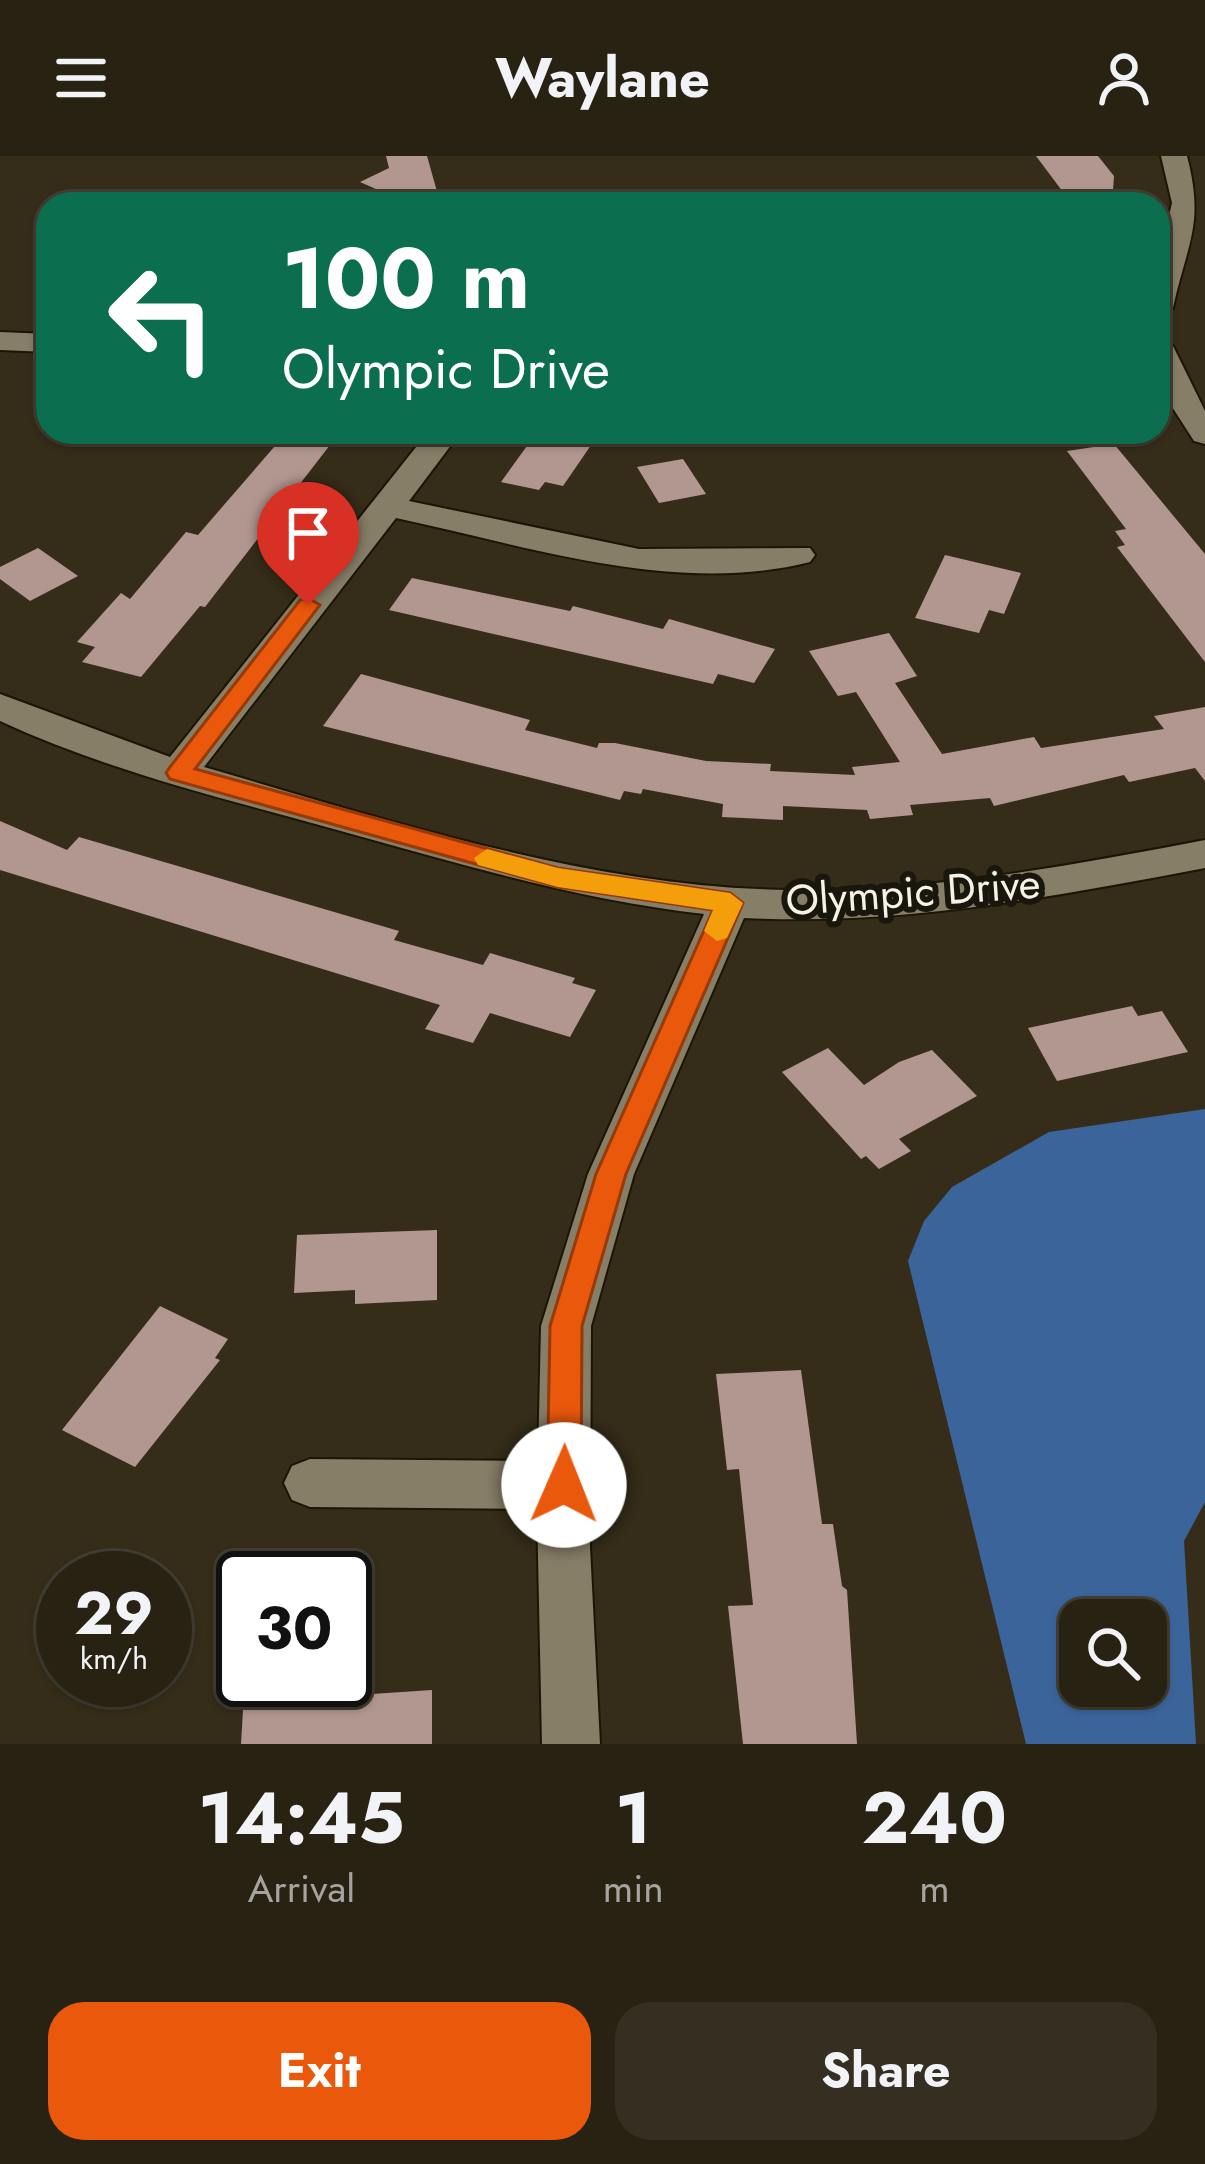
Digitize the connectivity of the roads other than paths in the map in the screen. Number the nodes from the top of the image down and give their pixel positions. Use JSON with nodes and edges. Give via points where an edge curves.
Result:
{"nodes":[{"id":1,"x":1174,"y":156,"type":"edge"},
{"id":2,"x":1170,"y":280,"type":"edge"},
{"id":3,"x":0,"y":341,"type":"edge"},
{"id":4,"x":36,"y":342,"type":"edge"},
{"id":5,"x":1170,"y":377,"type":"edge"},
{"id":6,"x":1205,"y":434,"type":"edge"},
{"id":7,"x":436,"y":444,"type":"edge"},
{"id":8,"x":387,"y":506,"type":"junction"},
{"id":9,"x":798,"y":555,"type":"dead end"},
{"id":10,"x":0,"y":706,"type":"edge"},
{"id":11,"x":179,"y":773,"type":"junction"},
{"id":12,"x":1205,"y":854,"type":"edge"},
{"id":13,"x":730,"y":903,"type":"junction"},
{"id":14,"x":310,"y":1483,"type":"dead end"},
{"id":15,"x":564,"y":1485,"type":"junction"},
{"id":16,"x":571,"y":1744,"type":"edge"}],
"edges":[{"from":1,"to":2,"type":"street","via":[[1195,200]]},
{"from":3,"to":4,"type":"street"},
{"from":5,"to":6,"type":"street"},
{"from":7,"to":8,"type":"street"},
{"from":8,"to":9,"type":"street","via":[[639,559]]},
{"from":8,"to":11,"type":"street"},
{"from":10,"to":11,"type":"street","name":"Olympic Drive"},
{"from":11,"to":13,"type":"street","name":"Olympic Drive","via":[[558,878]]},
{"from":12,"to":13,"type":"street","name":"Olympic Drive","via":[[941,899]]},
{"from":13,"to":15,"type":"street","via":[[611,1174],[566,1326]]},
{"from":14,"to":15,"type":"street"},
{"from":15,"to":16,"type":"street"}]}
